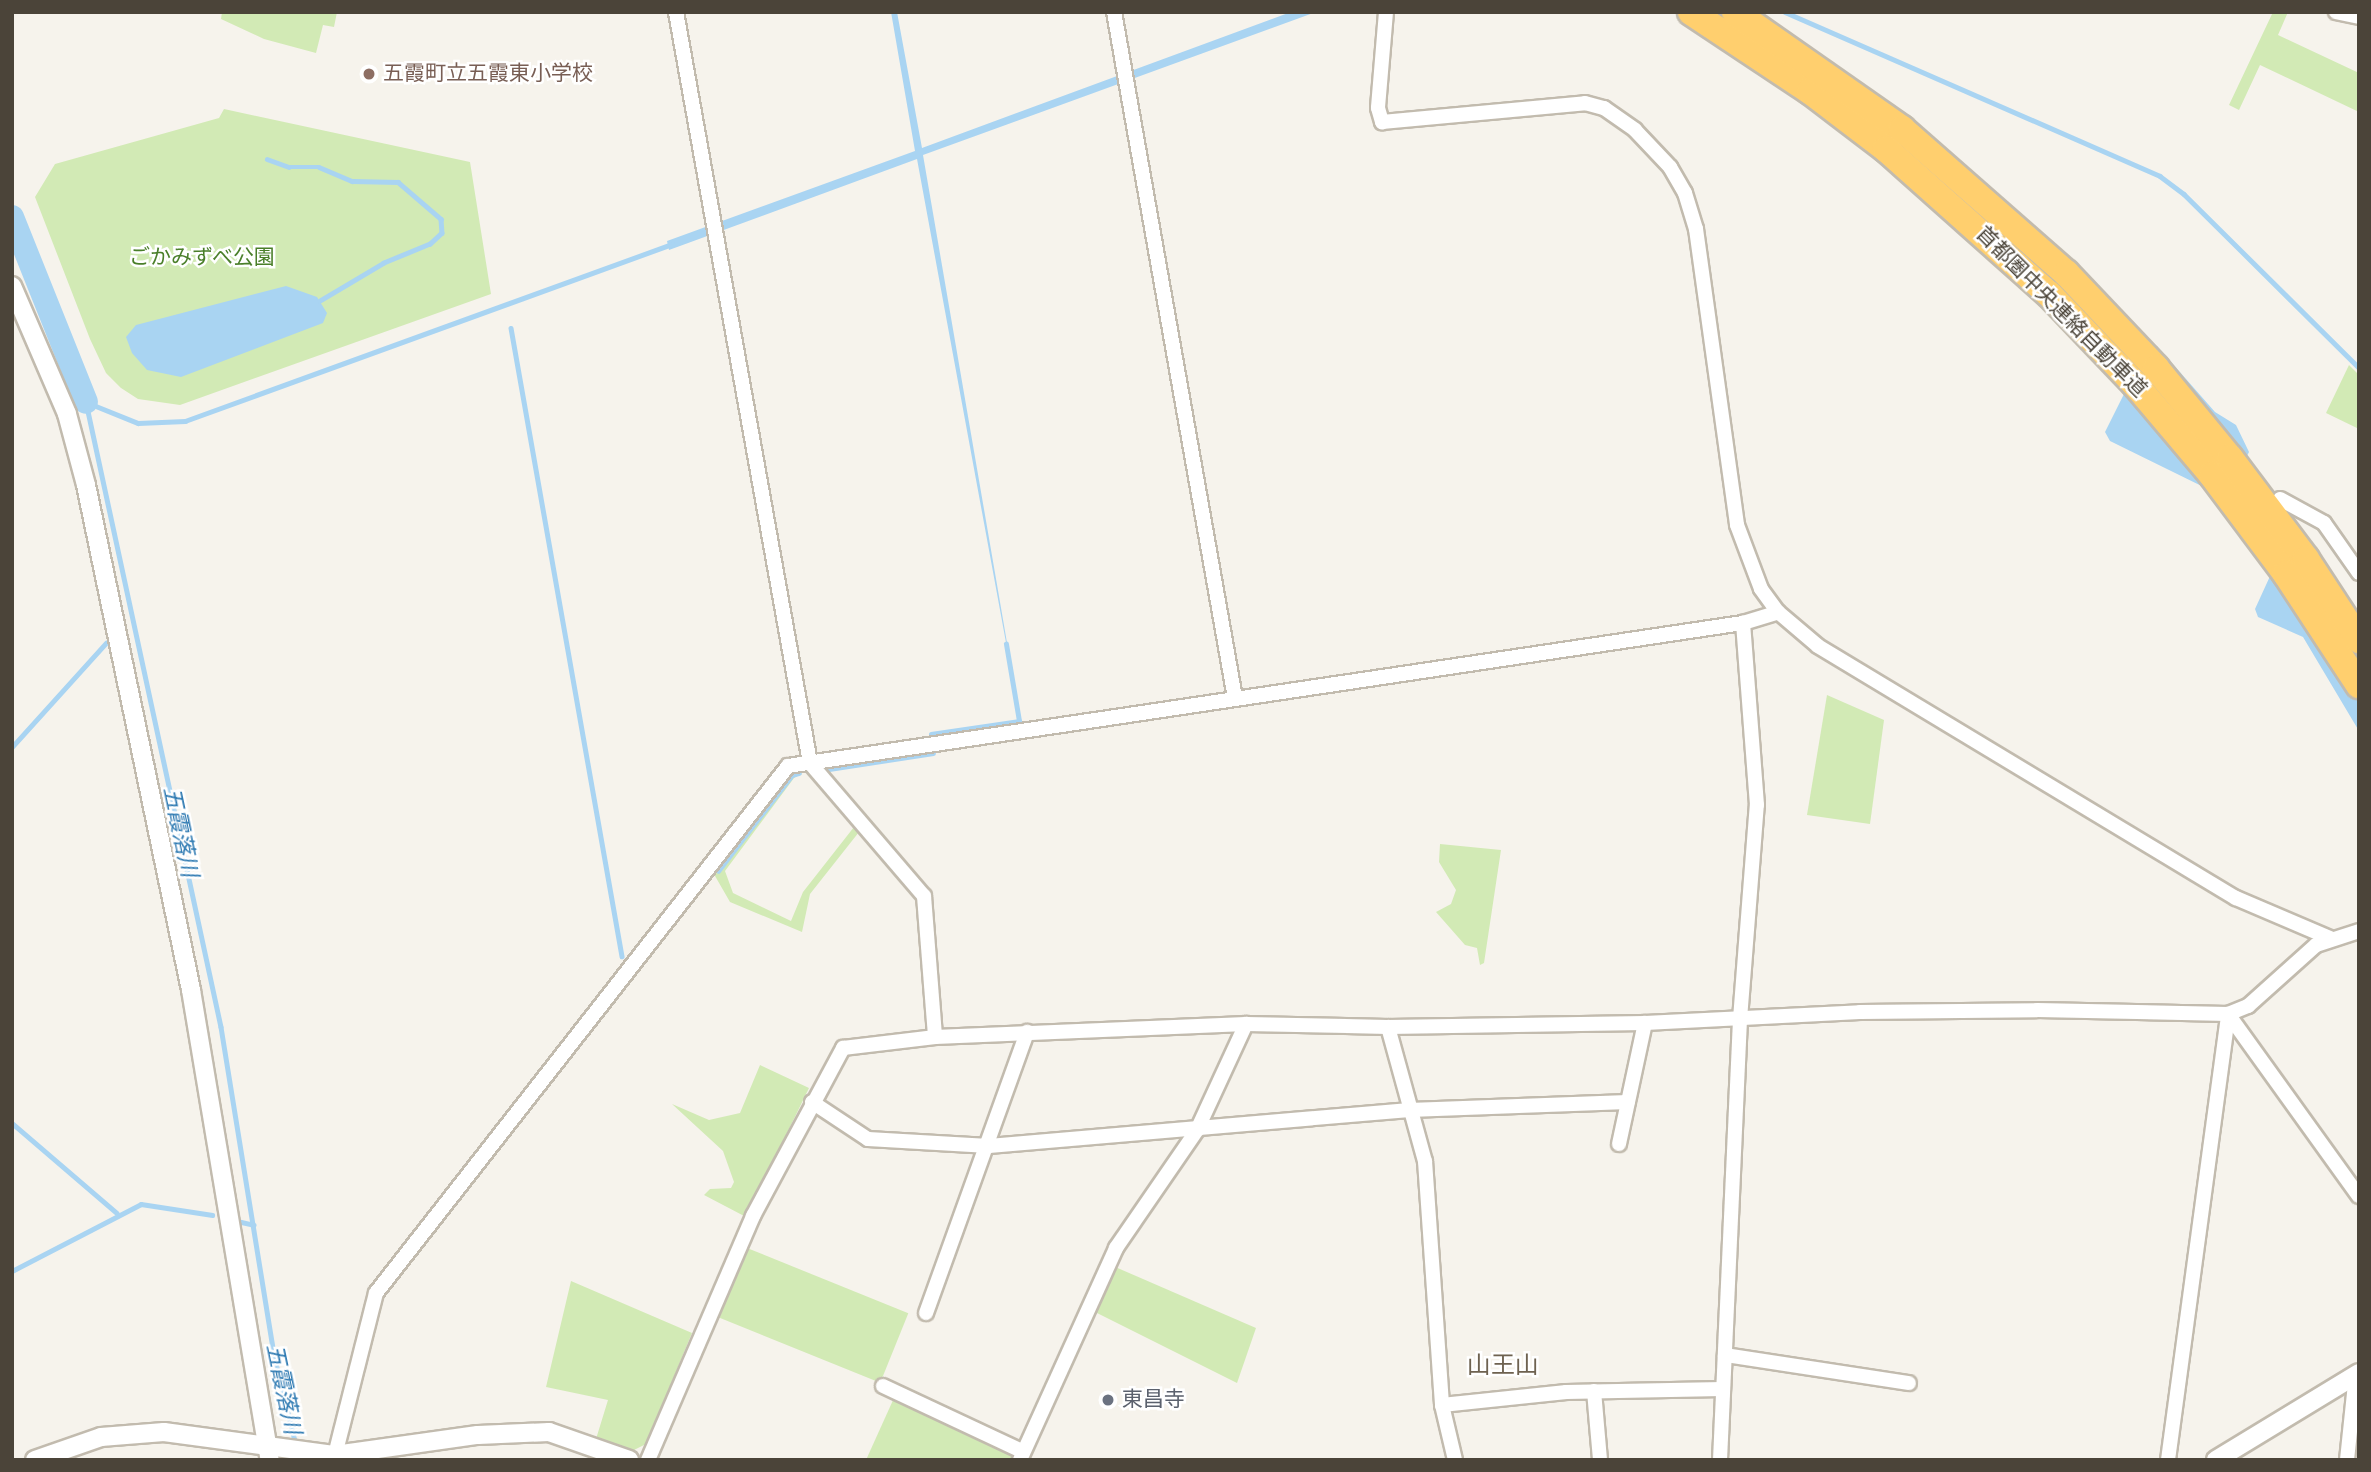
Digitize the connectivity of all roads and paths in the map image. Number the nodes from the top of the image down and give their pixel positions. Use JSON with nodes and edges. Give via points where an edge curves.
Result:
{"nodes":[{"id":1,"x":676,"y":12,"type":"edge"},
{"id":2,"x":1114,"y":12,"type":"edge"},
{"id":3,"x":1386,"y":12,"type":"edge"},
{"id":4,"x":1690,"y":12,"type":"edge"},
{"id":5,"x":1735,"y":12,"type":"edge"},
{"id":6,"x":2336,"y":12,"type":"edge"},
{"id":7,"x":2359,"y":17,"type":"edge"},
{"id":8,"x":12,"y":286,"type":"edge"},
{"id":9,"x":2280,"y":499,"type":"dead end"},
{"id":10,"x":2359,"y":573,"type":"edge"},
{"id":11,"x":1778,"y":612,"type":"junction"},
{"id":12,"x":1742,"y":623,"type":"junction"},
{"id":13,"x":2359,"y":640,"type":"edge"},
{"id":14,"x":2359,"y":685,"type":"edge"},
{"id":15,"x":1236,"y":698,"type":"junction"},
{"id":16,"x":810,"y":762,"type":"junction"},
{"id":17,"x":2359,"y":931,"type":"edge"},
{"id":18,"x":2330,"y":938,"type":"junction"},
{"id":19,"x":2228,"y":1014,"type":"junction"},
{"id":20,"x":1740,"y":1019,"type":"junction"},
{"id":21,"x":1645,"y":1023,"type":"junction"},
{"id":22,"x":1246,"y":1024,"type":"junction"},
{"id":23,"x":1388,"y":1027,"type":"junction"},
{"id":24,"x":1027,"y":1032,"type":"junction"},
{"id":25,"x":935,"y":1037,"type":"junction"},
{"id":26,"x":811,"y":1102,"type":"junction"},
{"id":27,"x":1628,"y":1102,"type":"junction"},
{"id":28,"x":1409,"y":1110,"type":"junction"},
{"id":29,"x":1197,"y":1130,"type":"junction"},
{"id":30,"x":1619,"y":1144,"type":"dead end"},
{"id":31,"x":989,"y":1146,"type":"junction"},
{"id":32,"x":2359,"y":1196,"type":"edge"},
{"id":33,"x":926,"y":1313,"type":"dead end"},
{"id":34,"x":1725,"y":1356,"type":"junction"},
{"id":35,"x":2357,"y":1374,"type":"edge"},
{"id":36,"x":1909,"y":1383,"type":"dead end"},
{"id":37,"x":883,"y":1386,"type":"dead end"},
{"id":38,"x":1723,"y":1389,"type":"junction"},
{"id":39,"x":1594,"y":1391,"type":"junction"},
{"id":40,"x":1442,"y":1405,"type":"junction"},
{"id":41,"x":272,"y":1452,"type":"edge"},
{"id":42,"x":335,"y":1455,"type":"junction"},
{"id":43,"x":1021,"y":1455,"type":"edge"},
{"id":44,"x":36,"y":1460,"type":"edge"},
{"id":45,"x":629,"y":1460,"type":"edge"},
{"id":46,"x":648,"y":1460,"type":"edge"},
{"id":47,"x":1455,"y":1460,"type":"edge"},
{"id":48,"x":1600,"y":1460,"type":"edge"},
{"id":49,"x":1720,"y":1460,"type":"edge"},
{"id":50,"x":2168,"y":1460,"type":"edge"},
{"id":51,"x":2216,"y":1460,"type":"edge"},
{"id":52,"x":2347,"y":1460,"type":"edge"}],
"edges":[{"from":1,"to":16,"type":"street"},
{"from":2,"to":15,"type":"street"},
{"from":3,"to":11,"type":"street","via":[[1378,108],[1382,122],[1585,103],[1604,108],[1635,130],[1670,167],[1685,193],[1696,229],[1737,525],[1761,589]]},
{"from":4,"to":14,"type":"highway","name":"首都圏中央連絡自動車道","via":[[1810,91],[1886,149],[2049,294],[2136,385],[2212,475]]},
{"from":5,"to":13,"type":"highway","name":"首都圏中央連絡自動車道","via":[[1902,129],[2066,273],[2156,368],[2230,458],[2306,559]]},
{"from":6,"to":7,"type":"street"},
{"from":8,"to":41,"type":"street","via":[[67,414],[86,485],[191,990]]},
{"from":9,"to":10,"type":"street","via":[[2324,523]]},
{"from":11,"to":12,"type":"street"},
{"from":11,"to":18,"type":"street","via":[[1818,646],[2236,898]]},
{"from":12,"to":15,"type":"street"},
{"from":12,"to":20,"type":"street","via":[[1757,805]]},
{"from":15,"to":16,"type":"street"},
{"from":16,"to":25,"type":"street","via":[[924,896]]},
{"from":16,"to":42,"type":"street","via":[[788,766],[376,1293]]},
{"from":17,"to":18,"type":"street"},
{"from":18,"to":19,"type":"street","via":[[2295,962],[2248,1006]]},
{"from":19,"to":20,"type":"street","via":[[2037,1010]]},
{"from":19,"to":32,"type":"street"},
{"from":19,"to":50,"type":"street"},
{"from":20,"to":21,"type":"street"},
{"from":20,"to":34,"type":"street"},
{"from":21,"to":23,"type":"street"},
{"from":21,"to":27,"type":"street"},
{"from":22,"to":23,"type":"street"},
{"from":22,"to":24,"type":"street"},
{"from":22,"to":29,"type":"street"},
{"from":23,"to":28,"type":"street"},
{"from":24,"to":25,"type":"street"},
{"from":24,"to":31,"type":"street"},
{"from":25,"to":26,"type":"street","via":[[843,1048]]},
{"from":26,"to":31,"type":"street","via":[[868,1139]]},
{"from":26,"to":46,"type":"street","via":[[753,1216]]},
{"from":27,"to":28,"type":"street"},
{"from":27,"to":30,"type":"street"},
{"from":28,"to":29,"type":"street"},
{"from":28,"to":40,"type":"street","via":[[1424,1161]]},
{"from":29,"to":31,"type":"street"},
{"from":29,"to":43,"type":"street","via":[[1116,1248]]},
{"from":31,"to":33,"type":"street"},
{"from":34,"to":36,"type":"street"},
{"from":34,"to":38,"type":"street"},
{"from":35,"to":51,"type":"street"},
{"from":35,"to":52,"type":"street"},
{"from":37,"to":43,"type":"street"},
{"from":38,"to":39,"type":"street"},
{"from":38,"to":49,"type":"street"},
{"from":39,"to":40,"type":"street"},
{"from":39,"to":48,"type":"street"},
{"from":40,"to":47,"type":"street"},
{"from":41,"to":42,"type":"street"},
{"from":41,"to":44,"type":"street","via":[[163,1432],[120,1433],[77,1443]]},
{"from":42,"to":45,"type":"street","via":[[478,1435],[549,1432]]}]}
